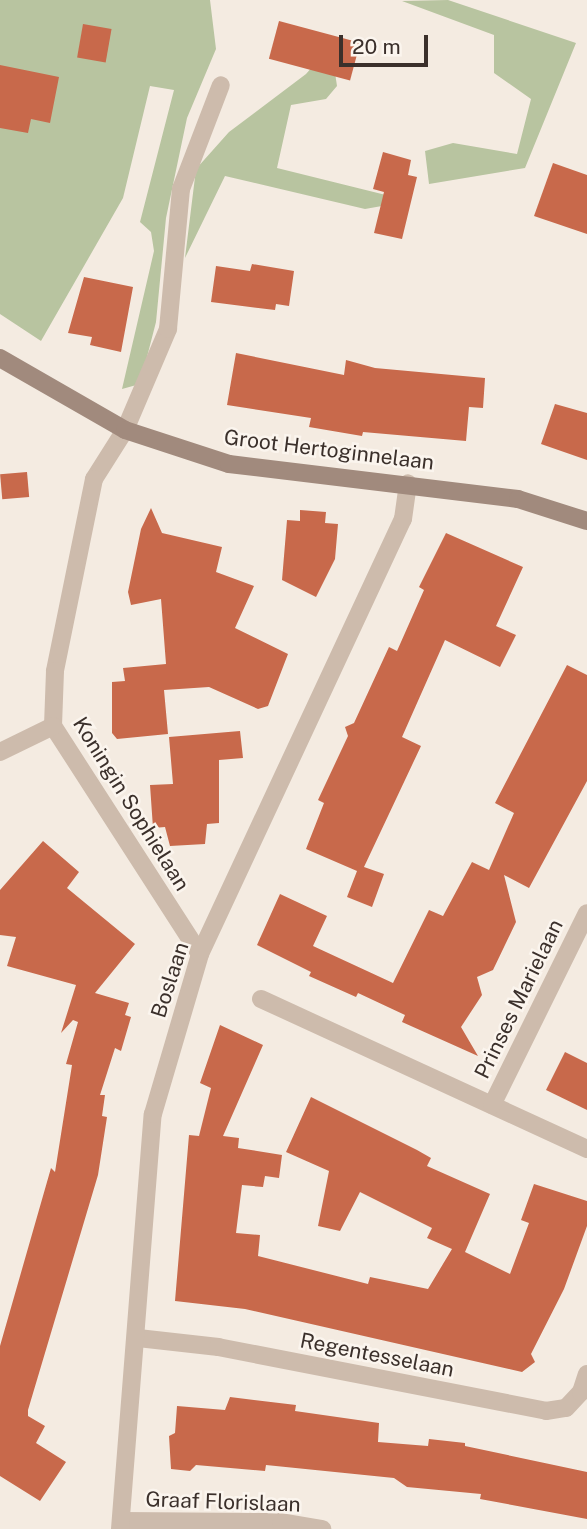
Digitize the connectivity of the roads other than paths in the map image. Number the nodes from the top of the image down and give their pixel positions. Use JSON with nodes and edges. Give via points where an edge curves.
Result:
{"nodes":[{"id":1,"x":221,"y":85,"type":"dead end"},
{"id":2,"x":0,"y":358,"type":"edge"},
{"id":3,"x":125,"y":430,"type":"junction"},
{"id":4,"x":408,"y":483,"type":"junction"},
{"id":5,"x":587,"y":522,"type":"edge"},
{"id":6,"x":53,"y":726,"type":"junction"},
{"id":7,"x":0,"y":752,"type":"edge"},
{"id":8,"x":587,"y":913,"type":"edge"},
{"id":9,"x":200,"y":954,"type":"junction"},
{"id":10,"x":261,"y":999,"type":"dead end"},
{"id":11,"x":492,"y":1105,"type":"junction"},
{"id":12,"x":587,"y":1149,"type":"edge"},
{"id":13,"x":138,"y":1338,"type":"junction"},
{"id":14,"x":587,"y":1374,"type":"edge"},
{"id":15,"x":121,"y":1525,"type":"edge"},
{"id":16,"x":322,"y":1529,"type":"edge"}],
"edges":[{"from":1,"to":3,"type":"street","name":"Koningin Sophielaan","via":[[181,189],[168,328]]},
{"from":2,"to":3,"type":"main road","name":"Groot Hertoginnelaan"},
{"from":3,"to":4,"type":"main road","name":"Groot Hertoginnelaan","via":[[229,464]]},
{"from":3,"to":6,"type":"street","name":"Koningin Sophielaan","via":[[94,479],[55,671]]},
{"from":4,"to":5,"type":"main road","name":"Groot Hertoginnelaan","via":[[518,499]]},
{"from":4,"to":9,"type":"street","name":"Boslaan","via":[[403,519]]},
{"from":6,"to":7,"type":"street"},
{"from":6,"to":9,"type":"street","name":"Koningin Sophielaan"},
{"from":8,"to":11,"type":"street","name":"Prinses Marielaan"},
{"from":9,"to":13,"type":"street","name":"Boslaan","via":[[153,1114]]},
{"from":10,"to":11,"type":"street"},
{"from":11,"to":12,"type":"street"},
{"from":13,"to":14,"type":"street","name":"Regentesselaan","via":[[218,1347],[546,1411],[566,1408],[581,1392]]},
{"from":13,"to":15,"type":"street","name":"Boslaan"},
{"from":15,"to":16,"type":"street","name":"Graaf Florislaan","via":[[281,1522]]}]}
